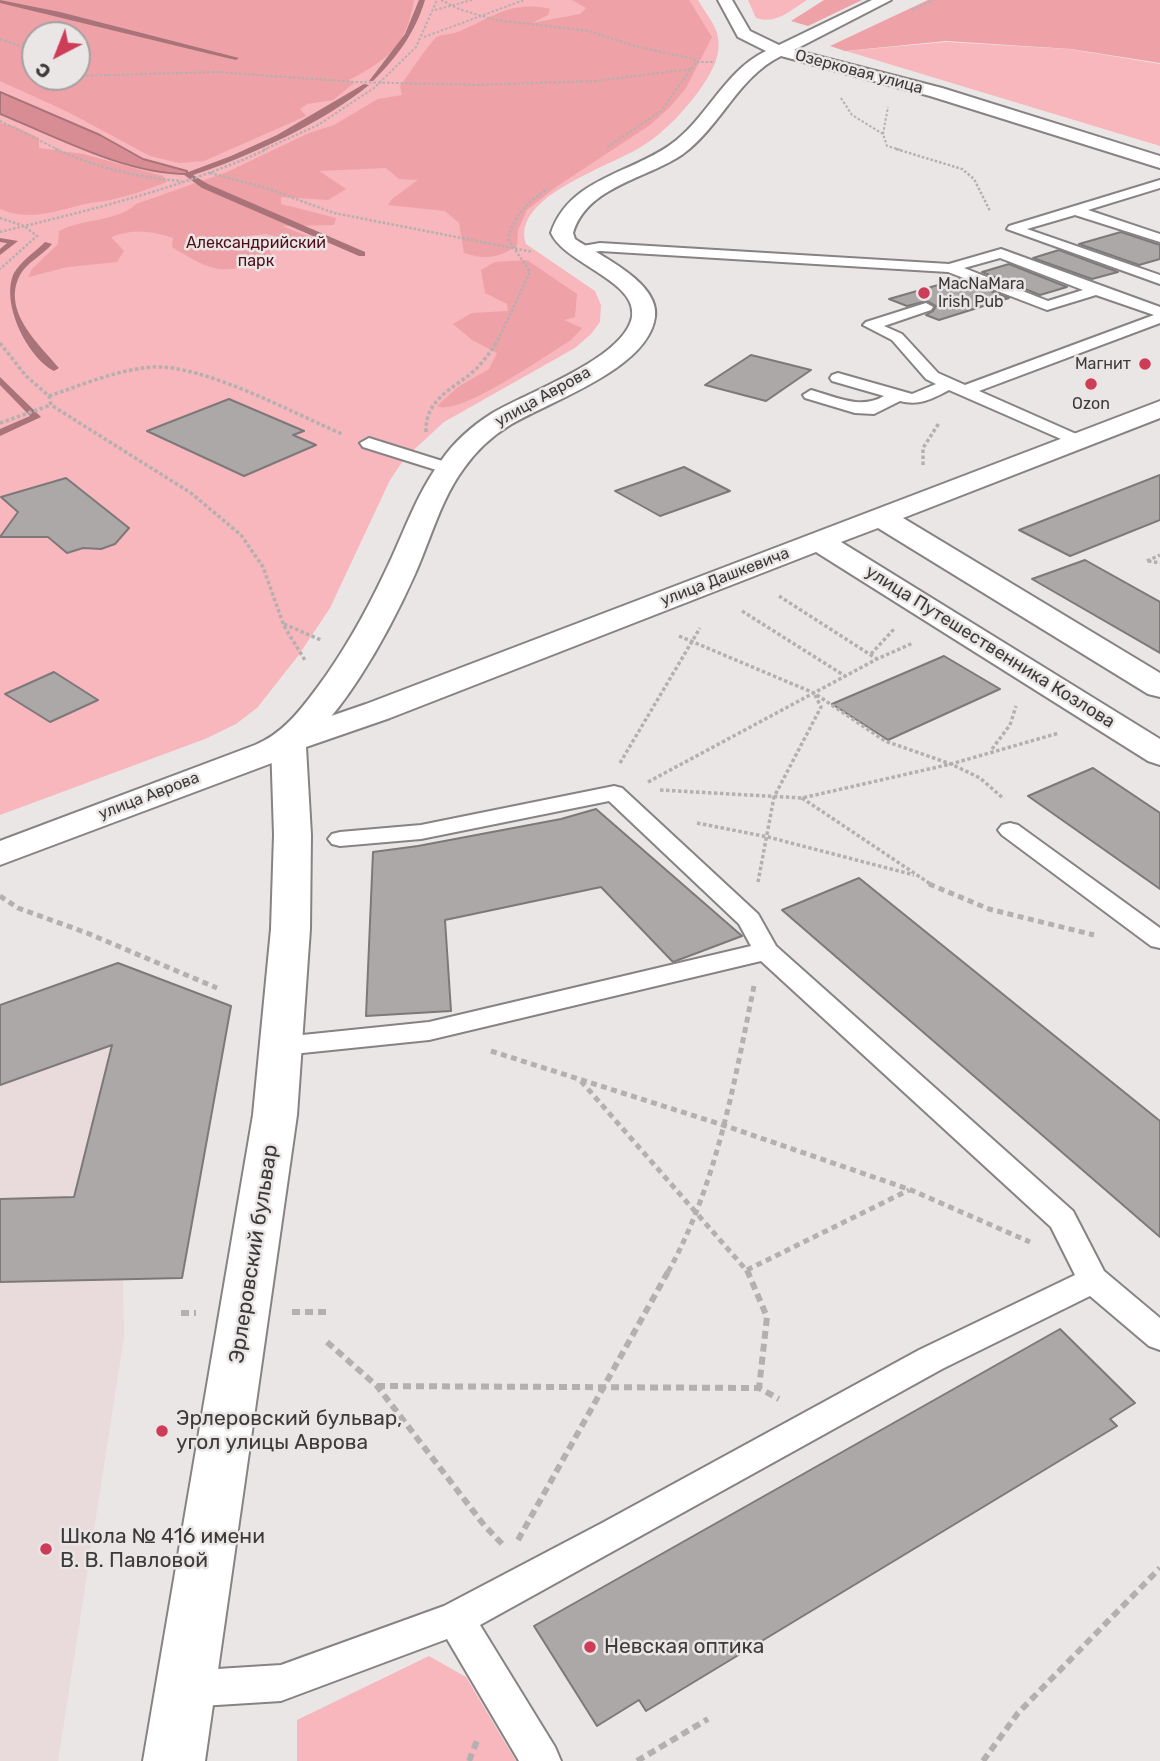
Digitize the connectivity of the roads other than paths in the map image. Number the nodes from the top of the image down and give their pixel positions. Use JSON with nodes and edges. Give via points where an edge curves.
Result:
{"nodes":[{"id":1,"x":725,"y":0,"type":"edge"},
{"id":2,"x":884,"y":0,"type":"edge"},
{"id":3,"x":777,"y":50,"type":"junction"},
{"id":4,"x":1160,"y":152,"type":"edge"},
{"id":5,"x":1160,"y":162,"type":"edge"},
{"id":6,"x":1160,"y":184,"type":"edge"},
{"id":7,"x":1074,"y":210,"type":"junction"},
{"id":8,"x":1160,"y":239,"type":"edge"},
{"id":9,"x":576,"y":251,"type":"junction"},
{"id":10,"x":950,"y":268,"type":"junction"},
{"id":11,"x":1160,"y":280,"type":"edge"},
{"id":12,"x":1098,"y":290,"type":"junction"},
{"id":13,"x":926,"y":307,"type":"dead end"},
{"id":14,"x":1160,"y":312,"type":"edge"},
{"id":15,"x":1160,"y":318,"type":"edge"},
{"id":16,"x":838,"y":377,"type":"dead end"},
{"id":17,"x":949,"y":383,"type":"junction"},
{"id":18,"x":966,"y":390,"type":"junction"},
{"id":19,"x":811,"y":395,"type":"dead end"},
{"id":20,"x":898,"y":395,"type":"junction"},
{"id":21,"x":1160,"y":409,"type":"edge"},
{"id":22,"x":1077,"y":441,"type":"junction"},
{"id":23,"x":369,"y":443,"type":"dead end"},
{"id":24,"x":449,"y":469,"type":"junction"},
{"id":25,"x":881,"y":517,"type":"junction"},
{"id":26,"x":819,"y":541,"type":"junction"},
{"id":27,"x":1160,"y":687,"type":"edge"},
{"id":28,"x":288,"y":743,"type":"junction"},
{"id":29,"x":1160,"y":754,"type":"edge"},
{"id":30,"x":1010,"y":830,"type":"road end"},
{"id":31,"x":340,"y":839,"type":"dead end"},
{"id":32,"x":0,"y":854,"type":"edge"},
{"id":33,"x":1160,"y":940,"type":"edge"},
{"id":34,"x":766,"y":951,"type":"junction"},
{"id":35,"x":283,"y":1046,"type":"junction"},
{"id":36,"x":1093,"y":1280,"type":"junction"},
{"id":37,"x":1160,"y":1337,"type":"edge"},
{"id":38,"x":455,"y":1619,"type":"junction"},
{"id":39,"x":185,"y":1689,"type":"junction"},
{"id":40,"x":174,"y":1761,"type":"edge"},
{"id":41,"x":541,"y":1761,"type":"edge"}],
"edges":[{"from":1,"to":3,"type":"street","via":[[744,34]]},
{"from":2,"to":3,"type":"street"},
{"from":3,"to":4,"type":"street","name":"Озерковая улица","via":[[912,77]]},
{"from":3,"to":5,"type":"street","name":"Озерковая улица","via":[[936,92]]},
{"from":3,"to":9,"type":"street","via":[[745,71],[720,106],[679,148],[584,199],[569,214],[562,233]]},
{"from":6,"to":7,"type":"lane"},
{"from":7,"to":8,"type":"lane"},
{"from":7,"to":11,"type":"lane","via":[[1014,229]]},
{"from":9,"to":10,"type":"lane","via":[[600,247]]},
{"from":9,"to":24,"type":"street","name":"улица Аврова","via":[[632,287],[642,302],[640,328],[613,357],[485,430]]},
{"from":10,"to":12,"type":"lane","via":[[1001,253]]},
{"from":10,"to":12,"type":"lane","via":[[1047,306]]},
{"from":12,"to":14,"type":"lane"},
{"from":13,"to":17,"type":"lane","via":[[871,325],[897,337],[932,376]]},
{"from":15,"to":18,"type":"lane"},
{"from":16,"to":20,"type":"lane"},
{"from":17,"to":18,"type":"lane"},
{"from":17,"to":20,"type":"lane","via":[[923,397]]},
{"from":18,"to":22,"type":"lane"},
{"from":19,"to":20,"type":"lane","via":[[874,409]]},
{"from":21,"to":22,"type":"street","name":"улица Дашкевича"},
{"from":22,"to":25,"type":"street","name":"улица Дашкевича"},
{"from":23,"to":24,"type":"lane"},
{"from":24,"to":28,"type":"street","name":"улица Аврова","via":[[368,635]]},
{"from":25,"to":26,"type":"street","name":"улица Дашкевича"},
{"from":25,"to":27,"type":"street"},
{"from":26,"to":28,"type":"street","name":"улица Дашкевича"},
{"from":26,"to":29,"type":"street","name":"улица Путешественника Козлова"},
{"from":28,"to":32,"type":"street","name":"улица Аврова"},
{"from":28,"to":35,"type":"street","name":"Эрлеровский бульвар","via":[[292,864]]},
{"from":30,"to":33,"type":"lane"},
{"from":31,"to":34,"type":"lane","via":[[421,832],[627,798],[750,920]]},
{"from":34,"to":35,"type":"lane","via":[[429,1031]]},
{"from":34,"to":36,"type":"lane","via":[[1062,1219]]},
{"from":35,"to":39,"type":"street","name":"Эрлеровский бульвар"},
{"from":36,"to":37,"type":"lane"},
{"from":36,"to":38,"type":"lane","via":[[999,1323]]},
{"from":38,"to":39,"type":"lane","via":[[281,1683]]},
{"from":38,"to":41,"type":"lane"},
{"from":39,"to":40,"type":"street","name":"Эрлеровский бульвар"}]}
